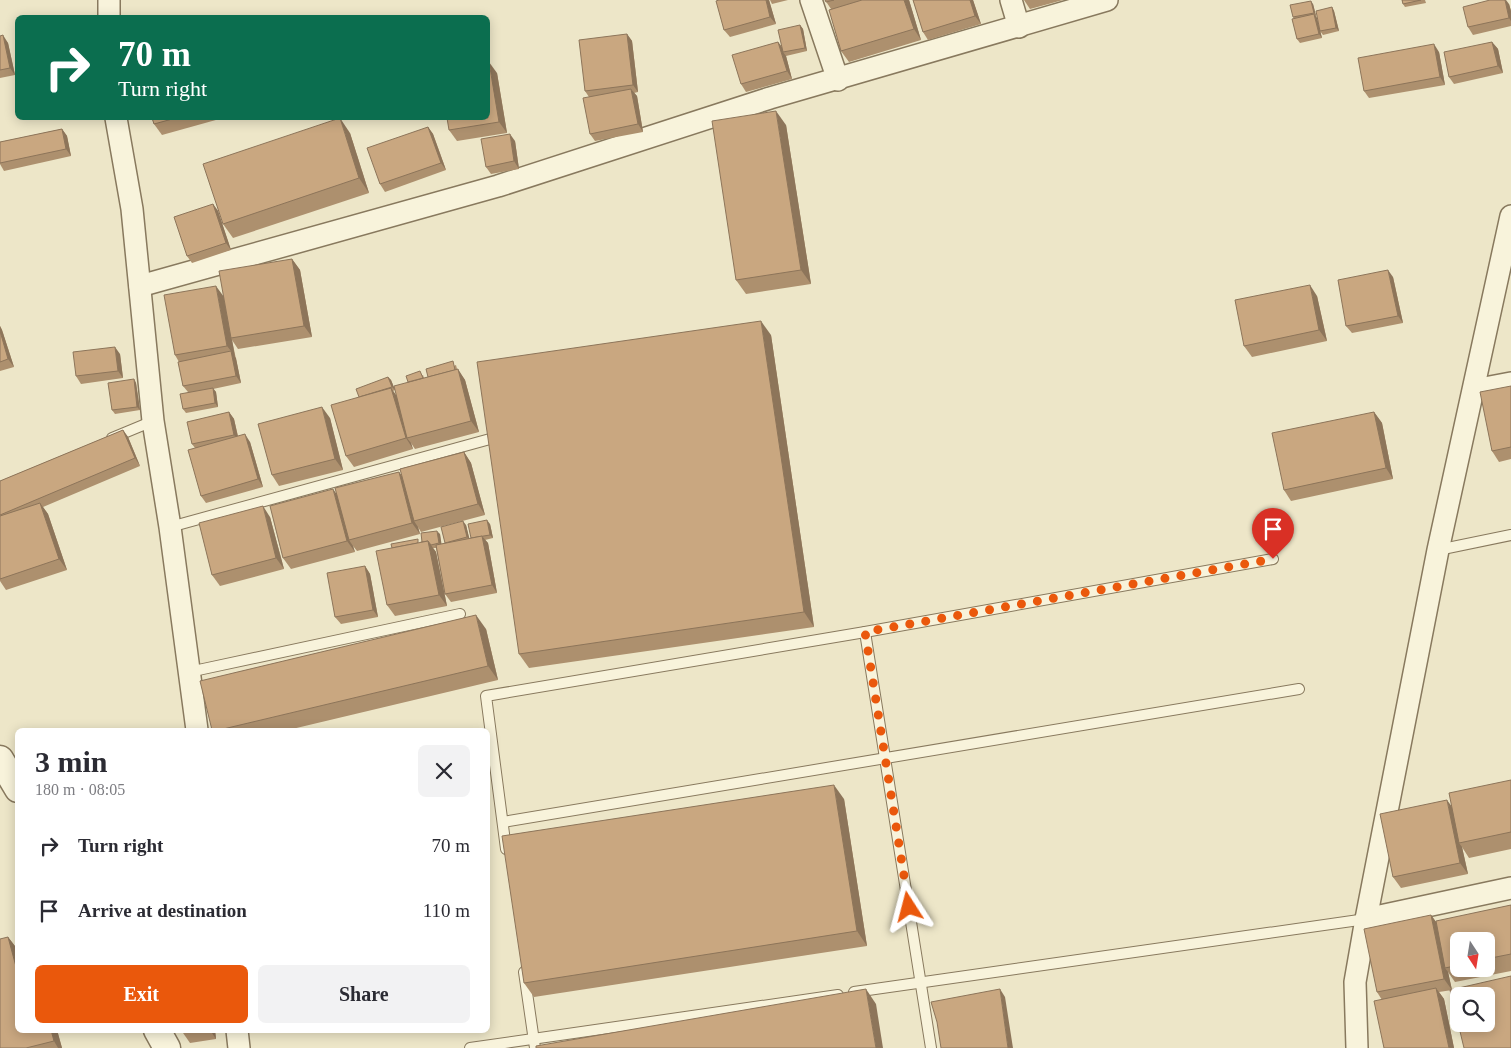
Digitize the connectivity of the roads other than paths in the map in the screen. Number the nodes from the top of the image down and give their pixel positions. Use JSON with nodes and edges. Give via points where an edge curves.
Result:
{"nodes":[{"id":1,"x":108,"y":0,"type":"edge"},
{"id":2,"x":810,"y":0,"type":"edge"},
{"id":3,"x":1011,"y":0,"type":"edge"},
{"id":4,"x":1107,"y":0,"type":"edge"},
{"id":5,"x":109,"y":15,"type":"edge"},
{"id":6,"x":1019,"y":27,"type":"junction"},
{"id":7,"x":838,"y":80,"type":"junction"},
{"id":8,"x":116,"y":120,"type":"edge"},
{"id":9,"x":1511,"y":216,"type":"edge"},
{"id":10,"x":140,"y":286,"type":"junction"},
{"id":11,"x":1511,"y":383,"type":"edge"},
{"id":12,"x":1474,"y":390,"type":"junction"},
{"id":13,"x":153,"y":421,"type":"junction"},
{"id":14,"x":490,"y":438,"type":"edge"},
{"id":15,"x":99,"y":443,"type":"edge"},
{"id":16,"x":170,"y":527,"type":"junction"},
{"id":17,"x":1511,"y":535,"type":"edge"},
{"id":18,"x":1438,"y":550,"type":"junction"},
{"id":19,"x":1273,"y":559,"type":"dead end"},
{"id":20,"x":460,"y":614,"type":"dead end"},
{"id":21,"x":865,"y":632,"type":"junction"},
{"id":22,"x":189,"y":672,"type":"junction"},
{"id":23,"x":1299,"y":688,"type":"dead end"},
{"id":24,"x":197,"y":728,"type":"edge"},
{"id":25,"x":885,"y":757,"type":"junction"},
{"id":26,"x":0,"y":759,"type":"edge"},
{"id":27,"x":15,"y":784,"type":"edge"},
{"id":28,"x":502,"y":822,"type":"junction"},
{"id":29,"x":508,"y":861,"type":"edge"},
{"id":30,"x":1511,"y":888,"type":"edge"},
{"id":31,"x":1366,"y":918,"type":"junction"},
{"id":32,"x":522,"y":960,"type":"edge"},
{"id":33,"x":921,"y":982,"type":"junction"},
{"id":34,"x":159,"y":1033,"type":"edge"},
{"id":35,"x":237,"y":1033,"type":"edge"},
{"id":36,"x":534,"y":1043,"type":"edge"},
{"id":37,"x":167,"y":1048,"type":"edge"},
{"id":38,"x":239,"y":1048,"type":"edge"},
{"id":39,"x":470,"y":1048,"type":"edge"},
{"id":40,"x":931,"y":1048,"type":"edge"},
{"id":41,"x":1357,"y":1048,"type":"edge"}],
"edges":[{"from":1,"to":5,"type":"street"},
{"from":2,"to":7,"type":"street"},
{"from":3,"to":6,"type":"street"},
{"from":4,"to":6,"type":"street"},
{"from":6,"to":7,"type":"street"},
{"from":7,"to":10,"type":"street","via":[[770,98],[498,186]]},
{"from":8,"to":10,"type":"street","via":[[132,209]]},
{"from":9,"to":12,"type":"street"},
{"from":10,"to":13,"type":"street"},
{"from":11,"to":12,"type":"street"},
{"from":12,"to":18,"type":"street"},
{"from":13,"to":15,"type":"lane"},
{"from":13,"to":16,"type":"street"},
{"from":14,"to":16,"type":"lane"},
{"from":16,"to":22,"type":"street"},
{"from":17,"to":18,"type":"lane"},
{"from":18,"to":31,"type":"street"},
{"from":19,"to":21,"type":"lane"},
{"from":20,"to":22,"type":"lane"},
{"from":21,"to":25,"type":"lane"},
{"from":21,"to":28,"type":"lane","via":[[486,696]]},
{"from":22,"to":24,"type":"street"},
{"from":23,"to":25,"type":"lane"},
{"from":25,"to":28,"type":"lane"},
{"from":25,"to":33,"type":"lane"},
{"from":26,"to":27,"type":"street"},
{"from":28,"to":29,"type":"lane"},
{"from":30,"to":31,"type":"street"},
{"from":31,"to":33,"type":"lane"},
{"from":31,"to":41,"type":"street","via":[[1355,982]]},
{"from":32,"to":36,"type":"lane"},
{"from":33,"to":36,"type":"lane"},
{"from":33,"to":40,"type":"lane"},
{"from":34,"to":37,"type":"street"},
{"from":35,"to":38,"type":"street"},
{"from":36,"to":39,"type":"lane"}]}
